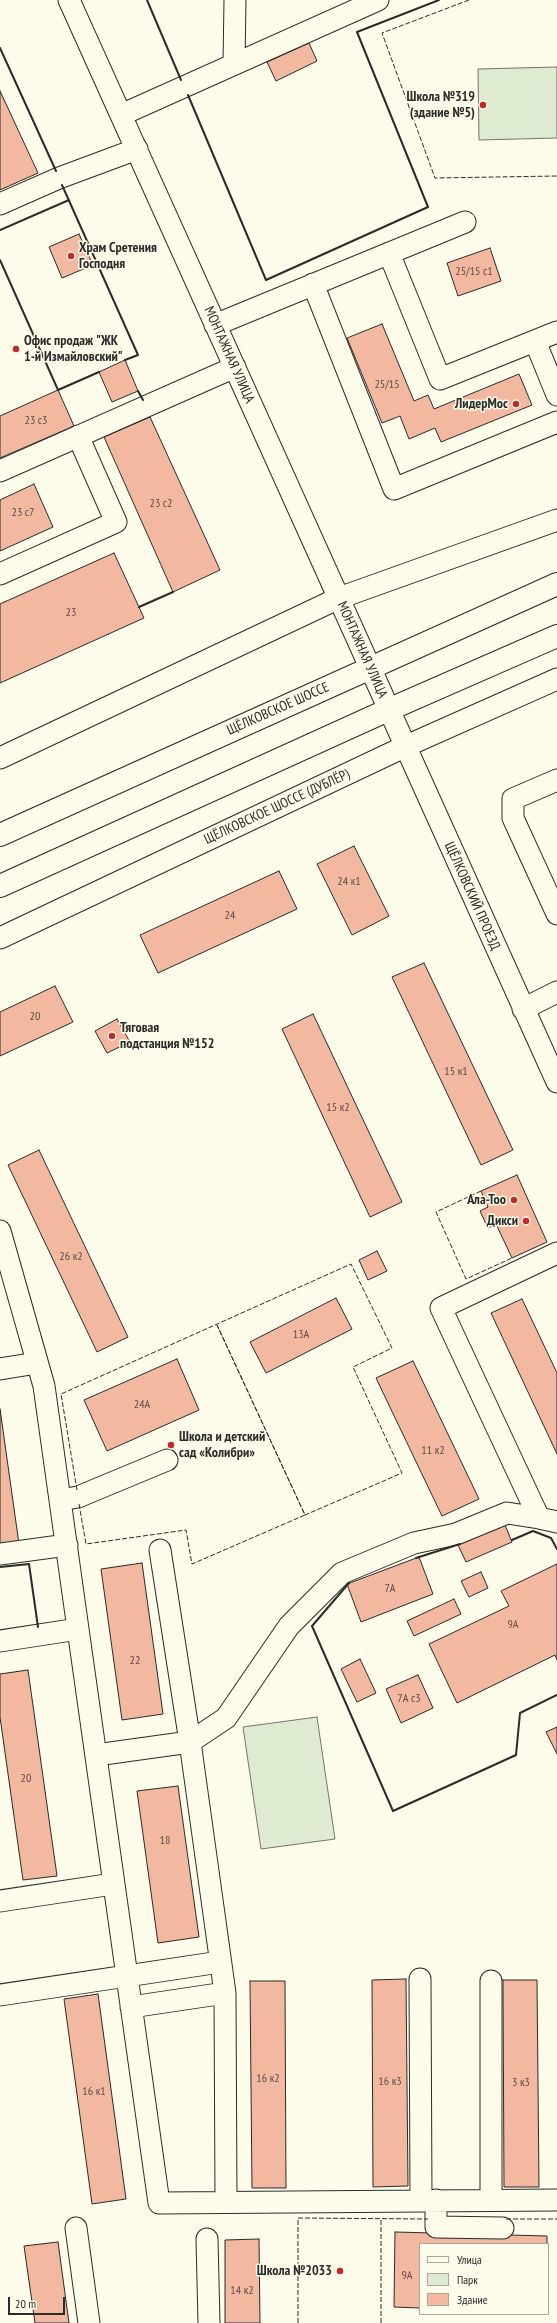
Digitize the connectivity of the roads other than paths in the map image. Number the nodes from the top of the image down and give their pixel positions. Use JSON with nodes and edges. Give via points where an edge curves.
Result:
{"nodes":[{"id":1,"x":70,"y":0,"type":"edge"},
{"id":2,"x":236,"y":0,"type":"edge"},
{"id":3,"x":378,"y":0,"type":"edge"},
{"id":4,"x":234,"y":64,"type":"junction"},
{"id":5,"x":121,"y":115,"type":"junction"},
{"id":6,"x":137,"y":150,"type":"junction"},
{"id":7,"x":0,"y":204,"type":"edge"},
{"id":8,"x":465,"y":222,"type":"dead end"},
{"id":9,"x":389,"y":253,"type":"junction"},
{"id":10,"x":313,"y":284,"type":"junction"},
{"id":11,"x":216,"y":325,"type":"junction"},
{"id":12,"x":557,"y":332,"type":"edge"},
{"id":13,"x":535,"y":341,"type":"junction"},
{"id":14,"x":235,"y":366,"type":"junction"},
{"id":15,"x":557,"y":395,"type":"edge"},
{"id":16,"x":557,"y":422,"type":"edge"},
{"id":17,"x":78,"y":436,"type":"junction"},
{"id":18,"x":0,"y":471,"type":"edge"},
{"id":19,"x":557,"y":520,"type":"edge"},
{"id":20,"x":0,"y":574,"type":"edge"},
{"id":21,"x":557,"y":584,"type":"edge"},
{"id":22,"x":339,"y":598,"type":"junction"},
{"id":23,"x":557,"y":636,"type":"edge"},
{"id":24,"x":370,"y":667,"type":"junction"},
{"id":25,"x":557,"y":680,"type":"edge"},
{"id":26,"x":388,"y":710,"type":"junction"},
{"id":27,"x":404,"y":746,"type":"junction"},
{"id":28,"x":0,"y":758,"type":"edge"},
{"id":29,"x":557,"y":780,"type":"edge"},
{"id":30,"x":0,"y":835,"type":"edge"},
{"id":31,"x":0,"y":886,"type":"edge"},
{"id":32,"x":557,"y":914,"type":"edge"},
{"id":33,"x":0,"y":938,"type":"edge"},
{"id":34,"x":557,"y":992,"type":"edge"},
{"id":35,"x":523,"y":1009,"type":"junction"},
{"id":36,"x":557,"y":1082,"type":"edge"},
{"id":37,"x":0,"y":1231,"type":"edge"},
{"id":38,"x":557,"y":1253,"type":"edge"},
{"id":39,"x":37,"y":1363,"type":"junction"},
{"id":40,"x":0,"y":1369,"type":"edge"},
{"id":41,"x":167,"y":1460,"type":"dead end"},
{"id":42,"x":60,"y":1500,"type":"junction"},
{"id":43,"x":548,"y":1520,"type":"edge"},
{"id":44,"x":67,"y":1545,"type":"junction"},
{"id":45,"x":160,"y":1550,"type":"dead end"},
{"id":46,"x":0,"y":1554,"type":"edge"},
{"id":47,"x":78,"y":1629,"type":"junction"},
{"id":48,"x":0,"y":1641,"type":"edge"},
{"id":49,"x":190,"y":1742,"type":"junction"},
{"id":50,"x":96,"y":1755,"type":"junction"},
{"id":51,"x":113,"y":1884,"type":"junction"},
{"id":52,"x":0,"y":1901,"type":"edge"},
{"id":53,"x":220,"y":1962,"type":"junction"},
{"id":54,"x":126,"y":1975,"type":"junction"},
{"id":55,"x":420,"y":1979,"type":"dead end"},
{"id":56,"x":491,"y":1981,"type":"dead end"},
{"id":57,"x":224,"y":1993,"type":"junction"},
{"id":58,"x":0,"y":1995,"type":"edge"},
{"id":59,"x":131,"y":2007,"type":"junction"},
{"id":60,"x":491,"y":2200,"type":"junction"},
{"id":61,"x":557,"y":2200,"type":"edge"},
{"id":62,"x":428,"y":2201,"type":"junction"},
{"id":63,"x":226,"y":2202,"type":"junction"},
{"id":64,"x":76,"y":2228,"type":"dead end"},
{"id":65,"x":503,"y":2228,"type":"dead end"},
{"id":66,"x":207,"y":2239,"type":"dead end"},
{"id":67,"x":89,"y":2323,"type":"edge"},
{"id":68,"x":209,"y":2323,"type":"edge"}],
"edges":[{"from":1,"to":5,"type":"street","name":"МОНТАЖНАЯ УЛИЦА"},
{"from":2,"to":4,"type":"street"},
{"from":3,"to":4,"type":"street"},
{"from":4,"to":5,"type":"street"},
{"from":5,"to":6,"type":"street","name":"МОНТАЖНАЯ УЛИЦА"},
{"from":6,"to":7,"type":"street","via":[[59,178]]},
{"from":6,"to":11,"type":"street","name":"МОНТАЖНАЯ УЛИЦА"},
{"from":8,"to":9,"type":"street"},
{"from":9,"to":10,"type":"street"},
{"from":9,"to":13,"type":"street","via":[[440,379]]},
{"from":10,"to":11,"type":"street"},
{"from":10,"to":16,"type":"street","via":[[394,490]]},
{"from":11,"to":14,"type":"street","name":"МОНТАЖНАЯ УЛИЦА"},
{"from":12,"to":13,"type":"street"},
{"from":13,"to":15,"type":"street"},
{"from":14,"to":17,"type":"street"},
{"from":14,"to":22,"type":"street","name":"МОНТАЖНАЯ УЛИЦА"},
{"from":17,"to":18,"type":"street"},
{"from":17,"to":20,"type":"street","via":[[116,522]]},
{"from":19,"to":22,"type":"street"},
{"from":21,"to":24,"type":"main road","name":"ЩЁЛКОВСКОЕ ШОССЕ"},
{"from":22,"to":24,"type":"street","name":"МОНТАЖНАЯ УЛИЦА"},
{"from":22,"to":28,"type":"street"},
{"from":23,"to":26,"type":"main road"},
{"from":24,"to":26,"type":"street","name":"МОНТАЖНАЯ УЛИЦА"},
{"from":24,"to":30,"type":"main road","name":"ЩЁЛКОВСКОЕ ШОССЕ"},
{"from":25,"to":27,"type":"street","name":"ЩЁЛКОВСКОЕ ШОССЕ (ДУБЛЁР)"},
{"from":26,"to":27,"type":"street","name":"ЩЁЛКОВСКИЙ ПРОЕЗД"},
{"from":26,"to":31,"type":"main road"},
{"from":27,"to":33,"type":"street","name":"ЩЁЛКОВСКОЕ ШОССЕ (ДУБЛЁР)"},
{"from":27,"to":35,"type":"street","name":"ЩЁЛКОВСКИЙ ПРОЕЗД"},
{"from":29,"to":32,"type":"street","via":[[513,798],[513,818]]},
{"from":34,"to":35,"type":"street"},
{"from":35,"to":36,"type":"street","name":"ЩЁЛКОВСКИЙ ПРОЕЗД"},
{"from":37,"to":39,"type":"street"},
{"from":38,"to":43,"type":"street","via":[[441,1308]]},
{"from":39,"to":40,"type":"street"},
{"from":39,"to":42,"type":"street","via":[[44,1386]]},
{"from":41,"to":42,"type":"street","via":[[78,1497]]},
{"from":42,"to":44,"type":"street"},
{"from":43,"to":49,"type":"street","via":[[507,1513],[456,1534],[414,1543],[342,1573],[289,1626],[226,1718]]},
{"from":44,"to":46,"type":"street"},
{"from":44,"to":47,"type":"street"},
{"from":45,"to":49,"type":"street"},
{"from":47,"to":48,"type":"street"},
{"from":47,"to":50,"type":"street"},
{"from":49,"to":50,"type":"street"},
{"from":49,"to":53,"type":"street"},
{"from":50,"to":51,"type":"street"},
{"from":51,"to":52,"type":"street"},
{"from":51,"to":54,"type":"street"},
{"from":53,"to":54,"type":"street"},
{"from":53,"to":57,"type":"street"},
{"from":54,"to":58,"type":"street"},
{"from":54,"to":59,"type":"street"},
{"from":55,"to":62,"type":"street"},
{"from":56,"to":60,"type":"street"},
{"from":57,"to":59,"type":"street"},
{"from":57,"to":63,"type":"street"},
{"from":59,"to":63,"type":"street","via":[[160,2202]]},
{"from":60,"to":61,"type":"street"},
{"from":60,"to":62,"type":"street"},
{"from":62,"to":63,"type":"street"},
{"from":62,"to":65,"type":"street","via":[[436,2227]]},
{"from":64,"to":67,"type":"street"},
{"from":66,"to":68,"type":"street"}]}
